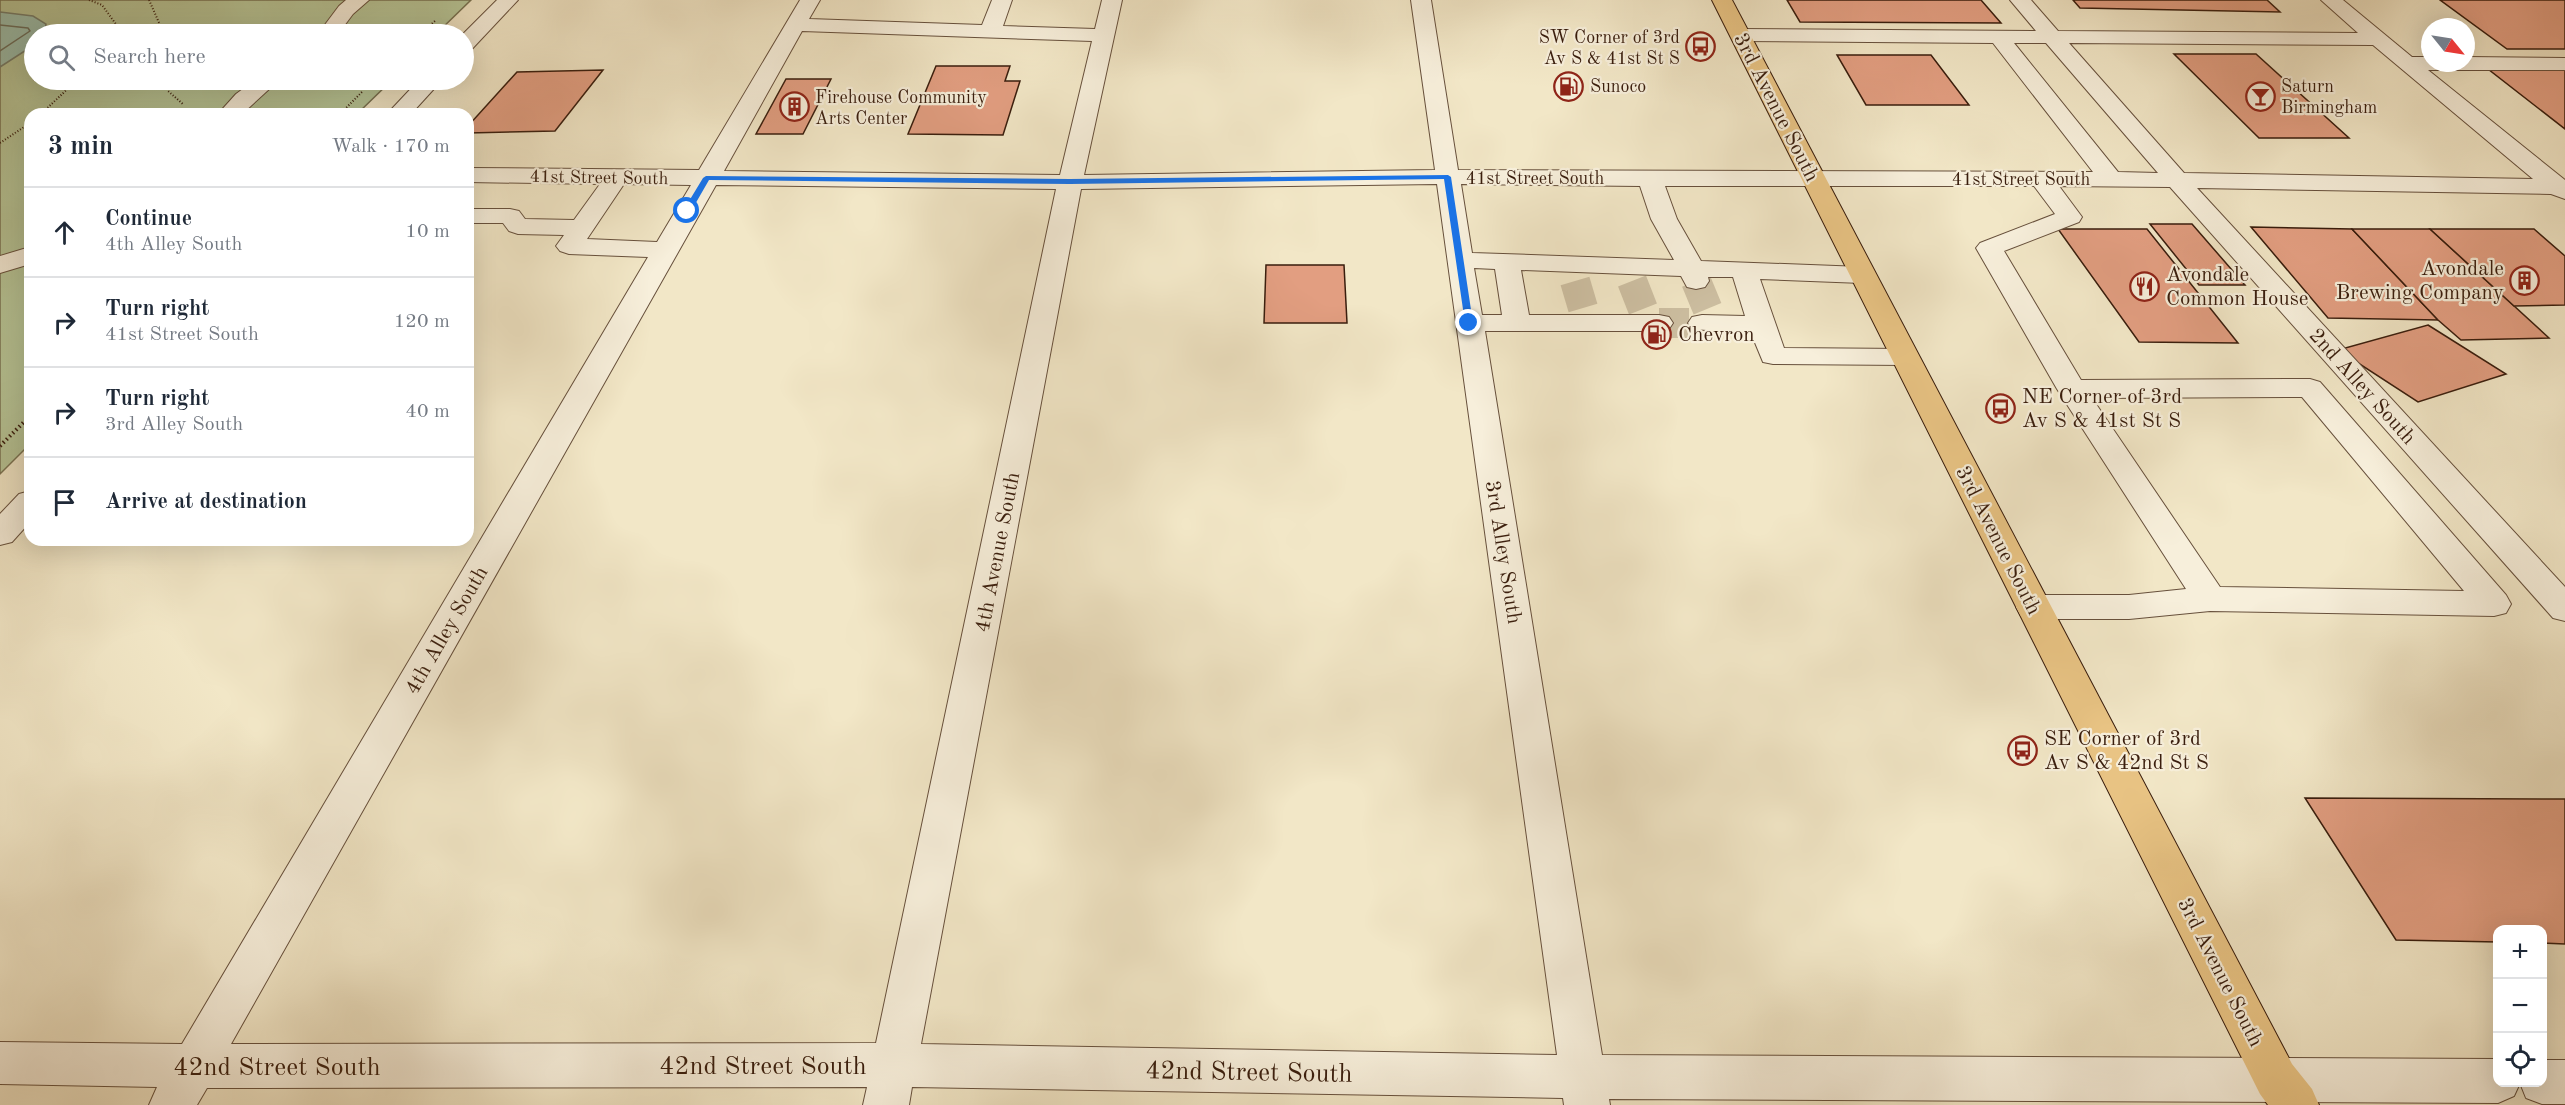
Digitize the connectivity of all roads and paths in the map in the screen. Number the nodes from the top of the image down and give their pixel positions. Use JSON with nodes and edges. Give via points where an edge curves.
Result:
{"nodes":[{"id":1,"x":88,"y":0,"type":"edge"},
{"id":2,"x":149,"y":0,"type":"edge"},
{"id":3,"x":359,"y":0,"type":"edge"},
{"id":4,"x":508,"y":0,"type":"edge"},
{"id":5,"x":1002,"y":0,"type":"edge"},
{"id":6,"x":1112,"y":0,"type":"edge"},
{"id":7,"x":1421,"y":0,"type":"edge"},
{"id":8,"x":1722,"y":0,"type":"edge"},
{"id":9,"x":2020,"y":0,"type":"edge"},
{"id":10,"x":2331,"y":0,"type":"edge"},
{"id":11,"x":896,"y":9,"type":"dead end"},
{"id":12,"x":803,"y":13,"type":"edge"},
{"id":13,"x":116,"y":24,"type":"edge"},
{"id":14,"x":160,"y":24,"type":"edge"},
{"id":15,"x":336,"y":24,"type":"edge"},
{"id":16,"x":887,"y":28,"type":"junction"},
{"id":17,"x":990,"y":32,"type":"junction"},
{"id":18,"x":1104,"y":35,"type":"junction"},
{"id":19,"x":1740,"y":35,"type":"junction"},
{"id":20,"x":474,"y":36,"type":"edge"},
{"id":21,"x":1998,"y":36,"type":"junction"},
{"id":22,"x":2051,"y":36,"type":"junction"},
{"id":23,"x":2379,"y":39,"type":"junction"},
{"id":24,"x":2408,"y":63,"type":"junction"},
{"id":25,"x":2565,"y":64,"type":"edge"},
{"id":26,"x":66,"y":90,"type":"edge"},
{"id":27,"x":167,"y":90,"type":"edge"},
{"id":28,"x":255,"y":90,"type":"edge"},
{"id":29,"x":364,"y":90,"type":"edge"},
{"id":30,"x":421,"y":90,"type":"edge"},
{"id":31,"x":184,"y":105,"type":"dead end"},
{"id":32,"x":47,"y":108,"type":"edge"},
{"id":33,"x":235,"y":108,"type":"edge"},
{"id":34,"x":346,"y":108,"type":"edge"},
{"id":35,"x":404,"y":108,"type":"edge"},
{"id":36,"x":24,"y":127,"type":"edge"},
{"id":37,"x":0,"y":143,"type":"edge"},
{"id":38,"x":617,"y":177,"type":"junction"},
{"id":39,"x":1448,"y":177,"type":"junction"},
{"id":40,"x":474,"y":178,"type":"edge"},
{"id":41,"x":706,"y":178,"type":"junction"},
{"id":42,"x":1650,"y":179,"type":"junction"},
{"id":43,"x":2041,"y":179,"type":"junction"},
{"id":44,"x":2111,"y":179,"type":"junction"},
{"id":45,"x":2175,"y":179,"type":"junction"},
{"id":46,"x":1814,"y":180,"type":"junction"},
{"id":47,"x":1070,"y":182,"type":"junction"},
{"id":48,"x":2562,"y":189,"type":"edge"},
{"id":49,"x":474,"y":216,"type":"edge"},
{"id":50,"x":580,"y":228,"type":"junction"},
{"id":51,"x":665,"y":250,"type":"junction"},
{"id":52,"x":24,"y":257,"type":"edge"},
{"id":53,"x":1460,"y":260,"type":"junction"},
{"id":54,"x":1506,"y":262,"type":"junction"},
{"id":55,"x":0,"y":265,"type":"edge"},
{"id":56,"x":1744,"y":270,"type":"junction"},
{"id":57,"x":1862,"y":274,"type":"junction"},
{"id":58,"x":1694,"y":275,"type":"junction"},
{"id":59,"x":1650,"y":318,"type":"tunnel mouth"},
{"id":60,"x":1708,"y":319,"type":"tunnel mouth"},
{"id":61,"x":1469,"y":323,"type":"junction"},
{"id":62,"x":1517,"y":323,"type":"junction"},
{"id":63,"x":1762,"y":325,"type":"junction"},
{"id":64,"x":1905,"y":357,"type":"junction"},
{"id":65,"x":2072,"y":389,"type":"junction"},
{"id":66,"x":24,"y":422,"type":"edge"},
{"id":67,"x":0,"y":446,"type":"edge"},
{"id":68,"x":24,"y":508,"type":"edge"},
{"id":69,"x":0,"y":534,"type":"edge"},
{"id":70,"x":2210,"y":599,"type":"junction"},
{"id":71,"x":2033,"y":607,"type":"junction"},
{"id":72,"x":2565,"y":609,"type":"edge"},
{"id":73,"x":0,"y":1063,"type":"edge"},
{"id":74,"x":195,"y":1066,"type":"junction"},
{"id":75,"x":2493,"y":1081,"type":"edge"},
{"id":76,"x":2547,"y":1082,"type":"edge"},
{"id":77,"x":2565,"y":1082,"type":"edge"},
{"id":78,"x":891,"y":1085,"type":"edge"},
{"id":79,"x":1585,"y":1091,"type":"edge"},
{"id":80,"x":2285,"y":1096,"type":"edge"},
{"id":81,"x":172,"y":1105,"type":"edge"}],
"edges":[{"from":1,"to":13,"type":"path","via":[[102,5]]},
{"from":2,"to":14,"type":"path"},
{"from":3,"to":15,"type":"street"},
{"from":4,"to":20,"type":"street"},
{"from":5,"to":17,"type":"street"},
{"from":6,"to":18,"type":"street","name":"4th Avenue South"},
{"from":7,"to":39,"type":"street","name":"3rd Alley South"},
{"from":8,"to":19,"type":"main road","name":"3rd Avenue South"},
{"from":9,"to":22,"type":"street","name":"2nd Alley South"},
{"from":10,"to":23,"type":"street"},
{"from":11,"to":16,"type":"street"},
{"from":12,"to":16,"type":"street"},
{"from":12,"to":41,"type":"street","name":"4th Alley South"},
{"from":16,"to":17,"type":"street"},
{"from":17,"to":18,"type":"street"},
{"from":18,"to":47,"type":"street","name":"4th Avenue South"},
{"from":19,"to":21,"type":"street"},
{"from":19,"to":46,"type":"main road","name":"3rd Avenue South"},
{"from":21,"to":22,"type":"street"},
{"from":21,"to":44,"type":"street"},
{"from":22,"to":23,"type":"street"},
{"from":22,"to":45,"type":"street","name":"2nd Alley South"},
{"from":23,"to":24,"type":"street"},
{"from":24,"to":25,"type":"street"},
{"from":24,"to":48,"type":"street"},
{"from":26,"to":32,"type":"path"},
{"from":27,"to":31,"type":"path"},
{"from":28,"to":33,"type":"street"},
{"from":29,"to":34,"type":"path"},
{"from":30,"to":35,"type":"street"},
{"from":36,"to":37,"type":"path"},
{"from":38,"to":40,"type":"street","name":"41st Street South"},
{"from":38,"to":41,"type":"street","name":"41st Street South"},
{"from":38,"to":50,"type":"street"},
{"from":39,"to":42,"type":"street","name":"41st Street South"},
{"from":39,"to":47,"type":"street","name":"41st Street South"},
{"from":39,"to":53,"type":"street","name":"3rd Alley South"},
{"from":41,"to":47,"type":"street","name":"41st Street South"},
{"from":41,"to":51,"type":"street","name":"4th Alley South"},
{"from":42,"to":46,"type":"street","name":"41st Street South"},
{"from":42,"to":58,"type":"street","via":[[1664,219]]},
{"from":43,"to":44,"type":"street","name":"41st Street South"},
{"from":43,"to":46,"type":"street","name":"41st Street South"},
{"from":43,"to":65,"type":"street","via":[[2070,217],[1989,248]]},
{"from":44,"to":45,"type":"street","name":"41st Street South"},
{"from":45,"to":48,"type":"street","name":"41st Street South"},
{"from":45,"to":72,"type":"street","name":"2nd Alley South"},
{"from":46,"to":57,"type":"main road","name":"3rd Avenue South"},
{"from":47,"to":78,"type":"street","name":"4th Avenue South"},
{"from":49,"to":50,"type":"street","via":[[510,216],[518,226]]},
{"from":50,"to":51,"type":"street","via":[[569,246]]},
{"from":51,"to":74,"type":"street","name":"4th Alley South"},
{"from":52,"to":55,"type":"street"},
{"from":53,"to":54,"type":"street"},
{"from":53,"to":61,"type":"street","name":"3rd Alley South"},
{"from":54,"to":58,"type":"street","via":[[1573,272]]},
{"from":54,"to":62,"type":"street"},
{"from":56,"to":57,"type":"street"},
{"from":56,"to":58,"type":"street"},
{"from":56,"to":63,"type":"street"},
{"from":57,"to":64,"type":"main road","name":"3rd Avenue South"},
{"from":59,"to":62,"type":"street","via":[[1586,315]]},
{"from":60,"to":63,"type":"street"},
{"from":61,"to":62,"type":"street"},
{"from":61,"to":79,"type":"street","name":"3rd Alley South"},
{"from":63,"to":64,"type":"street","via":[[1773,356]]},
{"from":64,"to":71,"type":"main road","name":"3rd Avenue South"},
{"from":65,"to":70,"type":"street"},
{"from":65,"to":70,"type":"street","via":[[2310,388],[2494,604]]},
{"from":66,"to":67,"type":"path"},
{"from":68,"to":69,"type":"street"},
{"from":70,"to":71,"type":"street","via":[[2128,607]]},
{"from":71,"to":80,"type":"main road","name":"3rd Avenue South"},
{"from":73,"to":74,"type":"street","name":"42nd Street South"},
{"from":74,"to":78,"type":"street","name":"42nd Street South"},
{"from":74,"to":81,"type":"street","name":"4th Alley South"},
{"from":75,"to":80,"type":"street","name":"42nd Street South"},
{"from":76,"to":77,"type":"street"},
{"from":78,"to":79,"type":"street","name":"42nd Street South"},
{"from":79,"to":80,"type":"street","name":"42nd Street South"}]}
